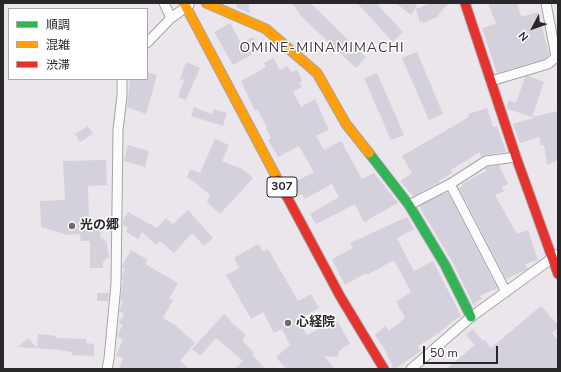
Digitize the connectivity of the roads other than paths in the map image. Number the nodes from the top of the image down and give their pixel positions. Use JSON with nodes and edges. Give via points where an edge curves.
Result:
{"nodes":[{"id":1,"x":164,"y":3,"type":"edge"},
{"id":2,"x":206,"y":3,"type":"edge"},
{"id":3,"x":465,"y":3,"type":"edge"},
{"id":4,"x":546,"y":3,"type":"edge"},
{"id":5,"x":187,"y":4,"type":"edge"},
{"id":6,"x":171,"y":18,"type":"junction"},
{"id":7,"x":148,"y":42,"type":"edge"},
{"id":8,"x":122,"y":80,"type":"edge"},
{"id":9,"x":491,"y":81,"type":"junction"},
{"id":10,"x":516,"y":157,"type":"junction"},
{"id":11,"x":450,"y":184,"type":"junction"},
{"id":12,"x":409,"y":205,"type":"junction"},
{"id":13,"x":555,"y":256,"type":"edge"},
{"id":14,"x":558,"y":274,"type":"edge"},
{"id":15,"x":506,"y":292,"type":"junction"},
{"id":16,"x":471,"y":318,"type":"junction"},
{"id":17,"x":107,"y":369,"type":"edge"},
{"id":18,"x":384,"y":369,"type":"edge"},
{"id":19,"x":411,"y":369,"type":"edge"}],
"edges":[{"from":1,"to":6,"type":"street"},
{"from":2,"to":12,"type":"main road","via":[[266,29],[317,73],[346,124]]},
{"from":3,"to":9,"type":"main road"},
{"from":4,"to":9,"type":"street","via":[[556,57],[548,64]]},
{"from":5,"to":6,"type":"street"},
{"from":5,"to":18,"type":"main road","number":"307","via":[[340,296]]},
{"from":6,"to":7,"type":"street"},
{"from":8,"to":17,"type":"street","via":[[118,130],[116,284]]},
{"from":9,"to":10,"type":"main road"},
{"from":10,"to":11,"type":"street","via":[[486,161]]},
{"from":10,"to":13,"type":"main road"},
{"from":11,"to":12,"type":"street"},
{"from":11,"to":15,"type":"street"},
{"from":12,"to":16,"type":"main road","via":[[445,265]]},
{"from":13,"to":14,"type":"main road"},
{"from":13,"to":15,"type":"street"},
{"from":15,"to":16,"type":"street"},
{"from":16,"to":19,"type":"street"}]}
